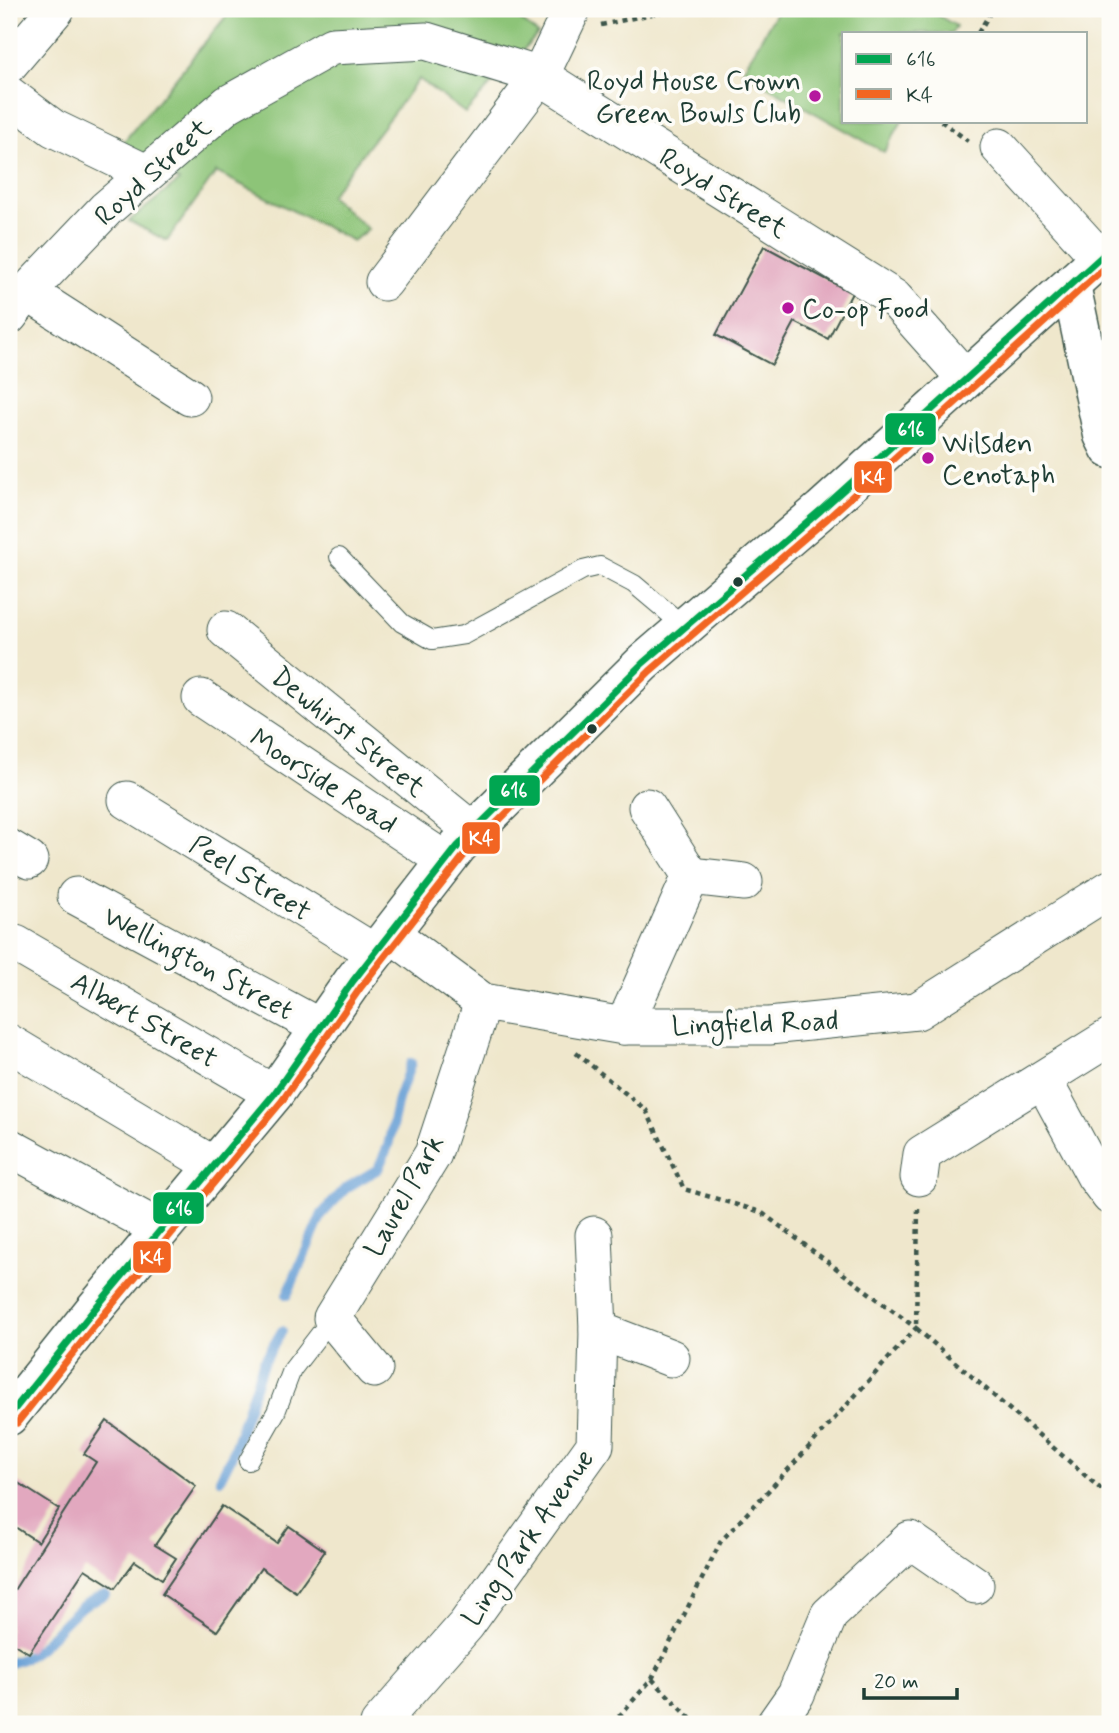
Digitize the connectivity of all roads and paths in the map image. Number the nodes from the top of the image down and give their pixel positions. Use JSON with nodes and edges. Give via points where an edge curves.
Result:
{"nodes":[{"id":1,"x":56,"y":9,"type":"edge"},
{"id":2,"x":676,"y":9,"type":"edge"},
{"id":3,"x":983,"y":9,"type":"edge"},
{"id":4,"x":570,"y":13,"type":"edge"},
{"id":5,"x":979,"y":32,"type":"edge"},
{"id":6,"x":9,"y":64,"type":"edge"},
{"id":7,"x":540,"y":76,"type":"junction"},
{"id":8,"x":9,"y":95,"type":"edge"},
{"id":9,"x":999,"y":147,"type":"dead end"},
{"id":10,"x":146,"y":173,"type":"junction"},
{"id":11,"x":1105,"y":253,"type":"edge"},
{"id":12,"x":384,"y":282,"type":"dead end"},
{"id":13,"x":1071,"y":285,"type":"junction"},
{"id":14,"x":18,"y":304,"type":"edge"},
{"id":15,"x":966,"y":379,"type":"junction"},
{"id":16,"x":190,"y":397,"type":"dead end"},
{"id":17,"x":1110,"y":449,"type":"edge"},
{"id":18,"x":339,"y":557,"type":"dead end"},
{"id":19,"x":685,"y":627,"type":"junction"},
{"id":20,"x":226,"y":630,"type":"dead end"},
{"id":21,"x":201,"y":698,"type":"dead end"},
{"id":22,"x":325,"y":711,"type":"junction"},
{"id":23,"x":295,"y":761,"type":"junction"},
{"id":24,"x":127,"y":800,"type":"dead end"},
{"id":25,"x":647,"y":807,"type":"dead end"},
{"id":26,"x":473,"y":831,"type":"junction"},
{"id":27,"x":446,"y":861,"type":"junction"},
{"id":28,"x":691,"y":876,"type":"junction"},
{"id":29,"x":744,"y":883,"type":"dead end"},
{"id":30,"x":1110,"y":890,"type":"edge"},
{"id":31,"x":76,"y":896,"type":"dead end"},
{"id":32,"x":383,"y":943,"type":"junction"},
{"id":33,"x":16,"y":944,"type":"dead end"},
{"id":34,"x":483,"y":1002,"type":"junction"},
{"id":35,"x":624,"y":1026,"type":"junction"},
{"id":36,"x":321,"y":1028,"type":"junction"},
{"id":37,"x":1110,"y":1037,"type":"edge"},
{"id":38,"x":9,"y":1044,"type":"edge"},
{"id":39,"x":569,"y":1046,"type":"dead end"},
{"id":40,"x":1043,"y":1080,"type":"junction"},
{"id":41,"x":274,"y":1094,"type":"junction"},
{"id":42,"x":9,"y":1147,"type":"edge"},
{"id":43,"x":213,"y":1165,"type":"junction"},
{"id":44,"x":919,"y":1177,"type":"joint"},
{"id":45,"x":1110,"y":1196,"type":"edge"},
{"id":46,"x":160,"y":1228,"type":"junction"},
{"id":47,"x":594,"y":1236,"type":"dead end"},
{"id":48,"x":331,"y":1318,"type":"junction"},
{"id":49,"x":916,"y":1328,"type":"junction"},
{"id":50,"x":597,"y":1331,"type":"junction"},
{"id":51,"x":671,"y":1358,"type":"dead end"},
{"id":52,"x":374,"y":1369,"type":"dead end"},
{"id":53,"x":9,"y":1416,"type":"edge"},
{"id":54,"x":248,"y":1461,"type":"dead end"},
{"id":55,"x":1110,"y":1497,"type":"edge"},
{"id":56,"x":975,"y":1585,"type":"dead end"},
{"id":57,"x":653,"y":1679,"type":"junction"},
{"id":58,"x":379,"y":1724,"type":"edge"},
{"id":59,"x":612,"y":1724,"type":"edge"},
{"id":60,"x":696,"y":1724,"type":"edge"},
{"id":61,"x":775,"y":1724,"type":"edge"}],
"edges":[{"from":1,"to":6,"type":"street"},
{"from":2,"to":4,"type":"path","via":[[594,26]]},
{"from":3,"to":5,"type":"path","via":[[989,15]]},
{"from":4,"to":7,"type":"street"},
{"from":7,"to":10,"type":"street","name":"Royd Street","via":[[426,41],[332,46],[228,104]]},
{"from":7,"to":12,"type":"street"},
{"from":7,"to":15,"type":"street","name":"Royd Street","via":[[894,299]]},
{"from":8,"to":10,"type":"street","via":[[53,128]]},
{"from":9,"to":11,"type":"street"},
{"from":10,"to":14,"type":"street","name":"Royd Street"},
{"from":11,"to":13,"type":"street"},
{"from":13,"to":15,"type":"street"},
{"from":13,"to":17,"type":"street","via":[[1102,435]]},
{"from":14,"to":16,"type":"street"},
{"from":15,"to":19,"type":"street"},
{"from":18,"to":19,"type":"lane","via":[[402,623],[432,640],[464,635],[583,570],[600,566],[634,584]]},
{"from":19,"to":26,"type":"street"},
{"from":20,"to":22,"type":"street","name":"Dewhirst Street"},
{"from":21,"to":23,"type":"street","name":"Moorside Road"},
{"from":22,"to":23,"type":"street"},
{"from":22,"to":26,"type":"street","name":"Dewhirst Street"},
{"from":23,"to":27,"type":"street","name":"Moorside Road"},
{"from":24,"to":32,"type":"street","name":"Peel Street"},
{"from":25,"to":28,"type":"street"},
{"from":26,"to":27,"type":"street"},
{"from":27,"to":32,"type":"street"},
{"from":28,"to":29,"type":"street"},
{"from":28,"to":35,"type":"street"},
{"from":30,"to":35,"type":"street","name":"Lingfield Road","via":[[917,1011],[769,1026]]},
{"from":31,"to":36,"type":"street","name":"Wellington Street"},
{"from":32,"to":34,"type":"street","name":"Lingfield Road"},
{"from":32,"to":36,"type":"street"},
{"from":33,"to":41,"type":"street","name":"Albert Street"},
{"from":34,"to":35,"type":"street","name":"Lingfield Road"},
{"from":34,"to":48,"type":"street","name":"Laurel Park","via":[[433,1154]]},
{"from":36,"to":41,"type":"street"},
{"from":37,"to":40,"type":"street"},
{"from":38,"to":43,"type":"street"},
{"from":39,"to":49,"type":"path","via":[[646,1110],[684,1189],[761,1212]]},
{"from":40,"to":44,"type":"street","via":[[922,1154]]},
{"from":40,"to":45,"type":"street"},
{"from":41,"to":43,"type":"street"},
{"from":42,"to":46,"type":"street"},
{"from":43,"to":46,"type":"street"},
{"from":44,"to":49,"type":"path"},
{"from":46,"to":53,"type":"street"},
{"from":47,"to":50,"type":"street","name":"Ling Park Avenue"},
{"from":48,"to":52,"type":"street"},
{"from":48,"to":54,"type":"lane","via":[[292,1370],[276,1412]]},
{"from":49,"to":55,"type":"path"},
{"from":49,"to":57,"type":"path","via":[[721,1541]]},
{"from":50,"to":51,"type":"street"},
{"from":50,"to":58,"type":"street","name":"Ling Park Avenue","via":[[595,1446],[466,1625]]},
{"from":56,"to":61,"type":"street","via":[[910,1540],[830,1615],[796,1694]]},
{"from":57,"to":59,"type":"path"},
{"from":57,"to":60,"type":"path"}]}
